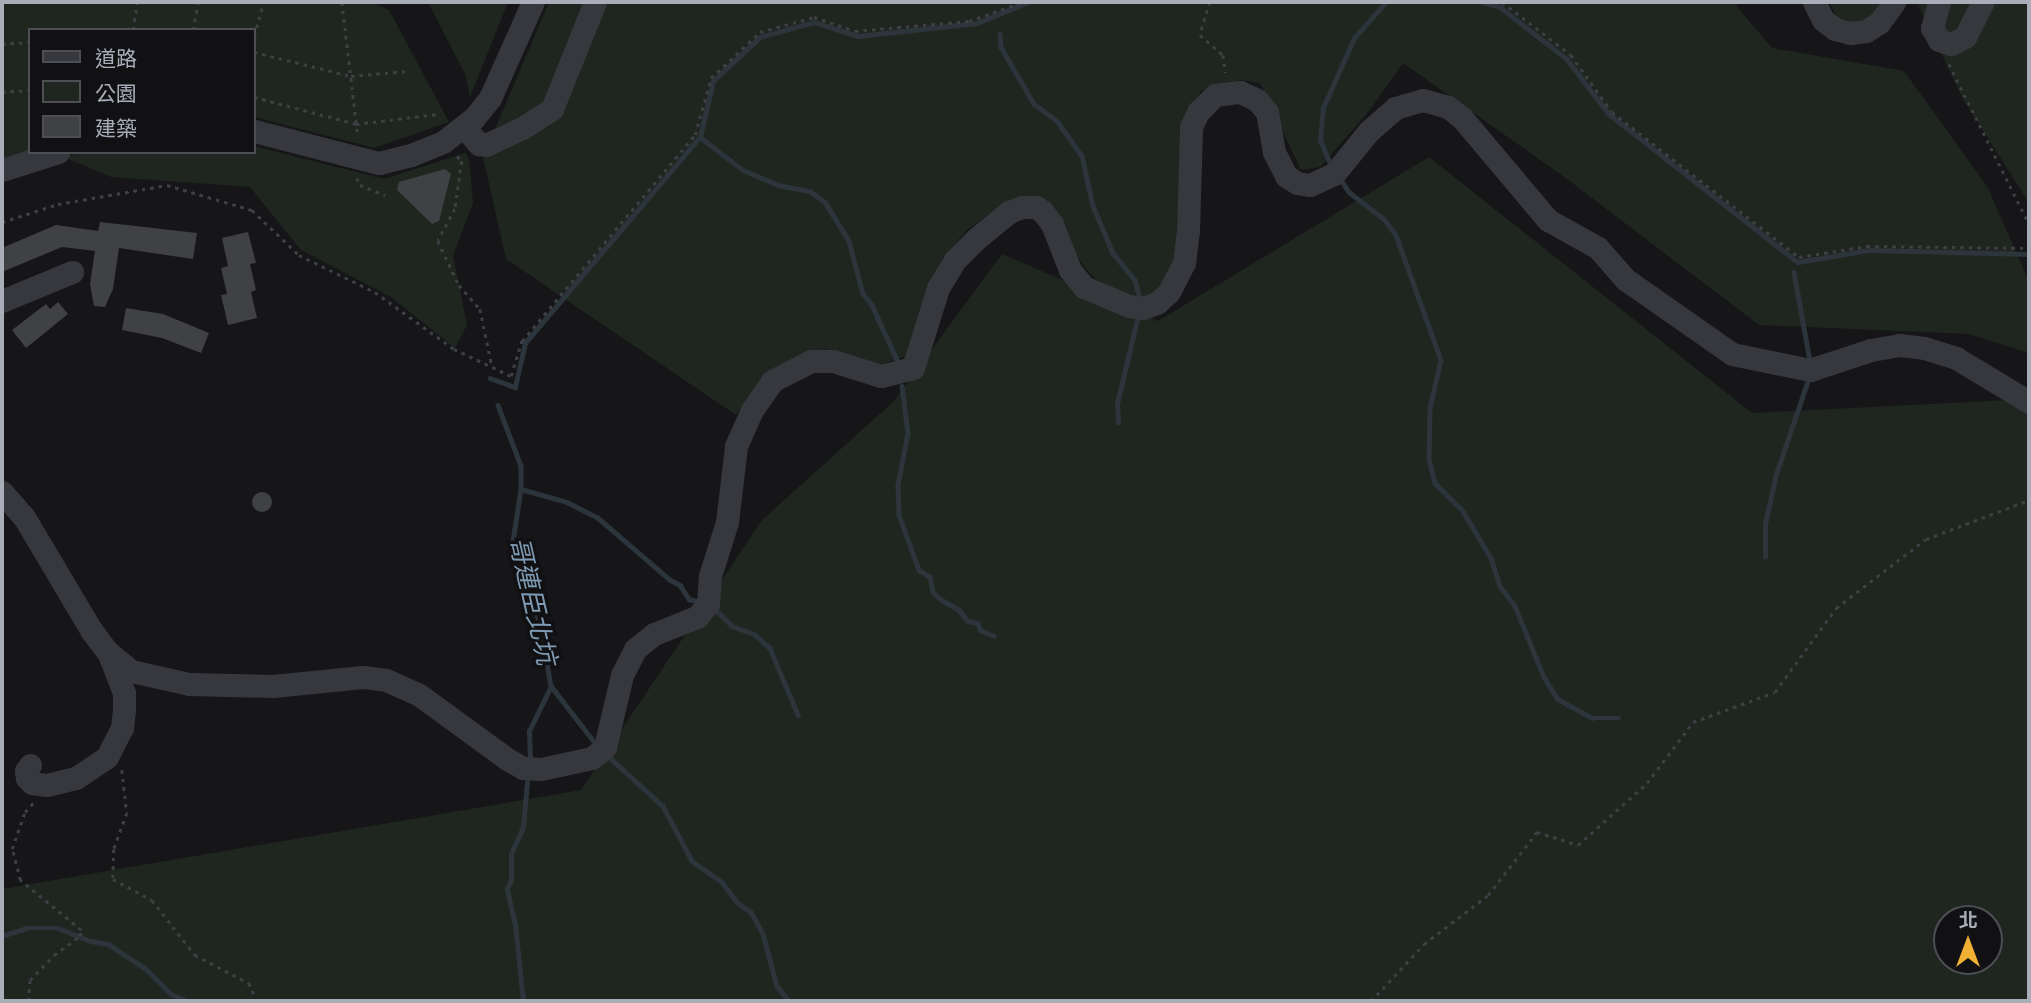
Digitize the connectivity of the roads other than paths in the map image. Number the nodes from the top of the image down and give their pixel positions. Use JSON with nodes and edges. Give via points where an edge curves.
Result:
{"nodes":[{"id":1,"x":533,"y":2,"type":"edge"},
{"id":2,"x":595,"y":2,"type":"edge"},
{"id":3,"x":1814,"y":2,"type":"edge"},
{"id":4,"x":1894,"y":2,"type":"edge"},
{"id":5,"x":1939,"y":2,"type":"edge"},
{"id":6,"x":1983,"y":2,"type":"edge"},
{"id":7,"x":464,"y":127,"type":"junction"},
{"id":8,"x":256,"y":132,"type":"edge"},
{"id":9,"x":52,"y":154,"type":"edge"},
{"id":10,"x":2,"y":170,"type":"edge"},
{"id":11,"x":72,"y":272,"type":"dead end"},
{"id":12,"x":2,"y":300,"type":"edge"},
{"id":13,"x":2029,"y":402,"type":"edge"},
{"id":14,"x":2,"y":492,"type":"edge"},
{"id":15,"x":107,"y":651,"type":"junction"},
{"id":16,"x":30,"y":765,"type":"dead end"}],
"edges":[{"from":1,"to":7,"type":"street","via":[[490,99]]},
{"from":2,"to":7,"type":"street","via":[[552,109],[486,145],[479,144]]},
{"from":3,"to":4,"type":"street","via":[[1823,20],[1850,33],[1879,23]]},
{"from":5,"to":6,"type":"street","via":[[1932,22],[1936,37],[1947,43],[1961,41]]},
{"from":7,"to":8,"type":"street","via":[[443,142],[379,163]]},
{"from":9,"to":10,"type":"street"},
{"from":11,"to":12,"type":"street"},
{"from":13,"to":15,"type":"street","via":[[1955,358],[1924,348],[1900,345],[1871,350],[1810,370],[1723,350],[1625,279],[1598,248],[1548,220],[1462,118],[1439,103],[1416,100],[1395,108],[1334,174],[1310,185],[1293,181],[1281,168],[1267,112],[1257,100],[1249,94],[1214,95],[1191,127],[1184,263],[1169,292],[1157,303],[1129,306],[1084,287],[1070,271],[1052,224],[1042,211],[1022,207],[1009,212],[955,260],[938,288],[913,368],[881,376],[833,360],[811,360],[772,381],[736,446],[727,522],[710,576],[708,604],[697,617],[653,634],[635,649],[622,675],[605,747],[592,758],[541,769],[519,766],[418,694],[386,680],[363,677],[273,686],[189,684],[131,671]]},
{"from":14,"to":15,"type":"street","via":[[24,517]]},
{"from":15,"to":16,"type":"street","via":[[124,693],[122,728],[107,757],[76,778],[47,785],[27,778]]}]}
